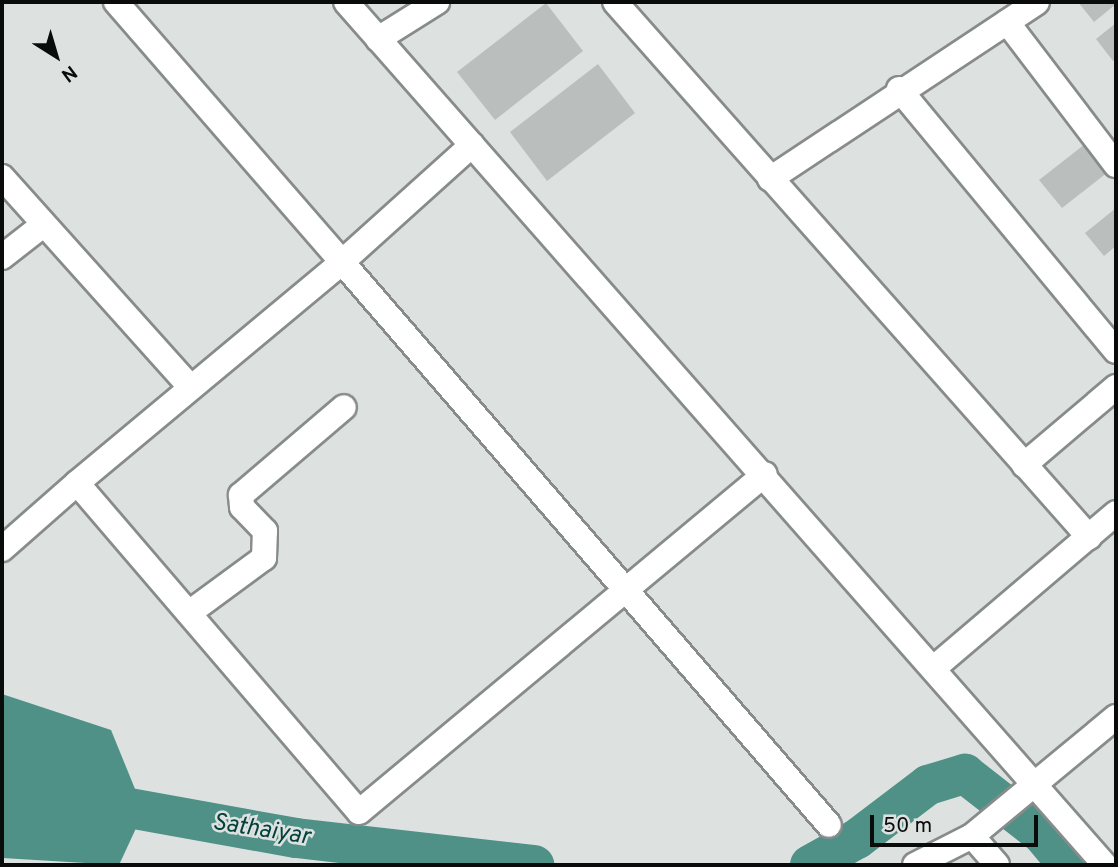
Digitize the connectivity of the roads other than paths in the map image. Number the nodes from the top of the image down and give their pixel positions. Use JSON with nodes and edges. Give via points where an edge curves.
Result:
{"nodes":[{"id":1,"x":116,"y":2,"type":"edge"},
{"id":2,"x":346,"y":2,"type":"edge"},
{"id":3,"x":437,"y":2,"type":"edge"},
{"id":4,"x":615,"y":2,"type":"edge"},
{"id":5,"x":1037,"y":2,"type":"edge"},
{"id":6,"x":1007,"y":22,"type":"junction"},
{"id":7,"x":378,"y":39,"type":"junction"},
{"id":8,"x":899,"y":89,"type":"junction"},
{"id":9,"x":472,"y":145,"type":"junction"},
{"id":10,"x":1116,"y":165,"type":"edge"},
{"id":11,"x":2,"y":177,"type":"edge"},
{"id":12,"x":770,"y":179,"type":"junction"},
{"id":13,"x":43,"y":225,"type":"junction"},
{"id":14,"x":2,"y":257,"type":"edge"},
{"id":15,"x":342,"y":262,"type":"junction"},
{"id":16,"x":1116,"y":351,"type":"edge"},
{"id":17,"x":1116,"y":387,"type":"edge"},
{"id":18,"x":191,"y":388,"type":"junction"},
{"id":19,"x":344,"y":407,"type":"dead end"},
{"id":20,"x":1024,"y":464,"type":"junction"},
{"id":21,"x":765,"y":474,"type":"junction"},
{"id":22,"x":77,"y":483,"type":"junction"},
{"id":23,"x":1116,"y":513,"type":"edge"},
{"id":24,"x":1089,"y":537,"type":"junction"},
{"id":25,"x":2,"y":549,"type":"edge"},
{"id":26,"x":624,"y":591,"type":"junction"},
{"id":27,"x":189,"y":613,"type":"junction"},
{"id":28,"x":934,"y":668,"type":"junction"},
{"id":29,"x":1116,"y":717,"type":"edge"},
{"id":30,"x":1027,"y":791,"type":"junction"},
{"id":31,"x":829,"y":825,"type":"dead end"},
{"id":32,"x":979,"y":831,"type":"junction"},
{"id":33,"x":915,"y":865,"type":"edge"},
{"id":34,"x":996,"y":865,"type":"edge"},
{"id":35,"x":1105,"y":865,"type":"edge"}],
"edges":[{"from":1,"to":15,"type":"street"},
{"from":2,"to":7,"type":"street"},
{"from":3,"to":7,"type":"street"},
{"from":4,"to":12,"type":"street"},
{"from":5,"to":6,"type":"street"},
{"from":6,"to":8,"type":"street"},
{"from":6,"to":10,"type":"street"},
{"from":7,"to":9,"type":"street"},
{"from":8,"to":12,"type":"street"},
{"from":8,"to":16,"type":"street"},
{"from":9,"to":15,"type":"street"},
{"from":9,"to":21,"type":"street"},
{"from":11,"to":13,"type":"street"},
{"from":12,"to":20,"type":"street"},
{"from":13,"to":14,"type":"street"},
{"from":13,"to":18,"type":"street"},
{"from":15,"to":18,"type":"street"},
{"from":15,"to":26,"type":"street"},
{"from":17,"to":20,"type":"street"},
{"from":18,"to":22,"type":"street"},
{"from":19,"to":27,"type":"street","via":[[242,495],[242,507],[265,531],[264,558]]},
{"from":20,"to":24,"type":"street"},
{"from":21,"to":26,"type":"street"},
{"from":21,"to":28,"type":"street"},
{"from":22,"to":25,"type":"street"},
{"from":22,"to":27,"type":"street"},
{"from":23,"to":24,"type":"street"},
{"from":24,"to":28,"type":"street"},
{"from":26,"to":27,"type":"street","via":[[359,811]]},
{"from":26,"to":31,"type":"street"},
{"from":28,"to":30,"type":"street"},
{"from":29,"to":30,"type":"street"},
{"from":30,"to":32,"type":"street"},
{"from":30,"to":35,"type":"street"},
{"from":32,"to":33,"type":"street"},
{"from":32,"to":34,"type":"street"}]}
